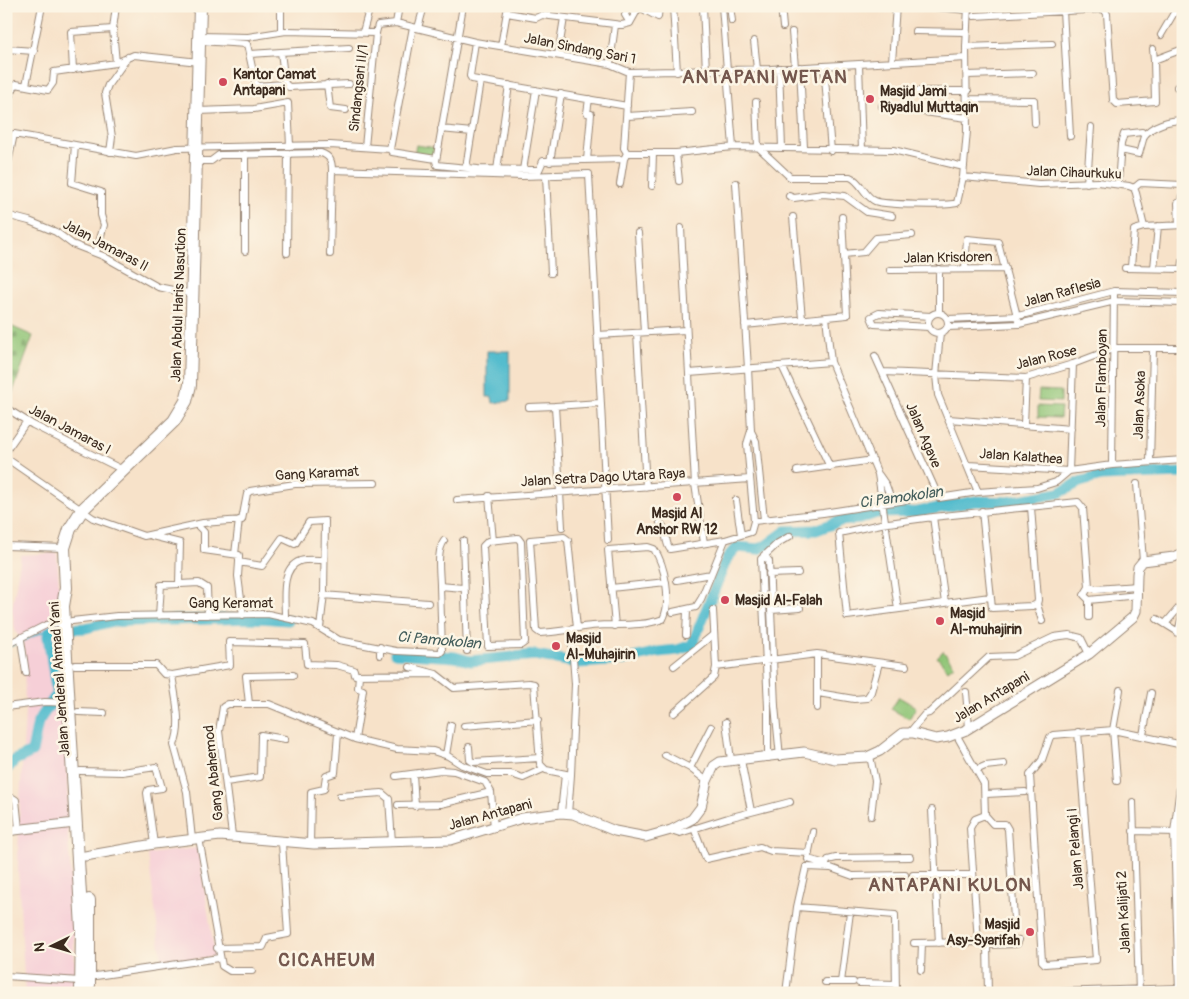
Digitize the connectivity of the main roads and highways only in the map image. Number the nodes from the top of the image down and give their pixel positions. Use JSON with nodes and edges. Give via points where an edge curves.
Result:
{"nodes":[{"id":1,"x":200,"y":6,"type":"edge"},
{"id":2,"x":66,"y":588,"type":"joint"},
{"id":3,"x":69,"y":638,"type":"junction"},
{"id":4,"x":74,"y":707,"type":"junction"},
{"id":5,"x":1183,"y":780,"type":"edge"},
{"id":6,"x":83,"y":984,"type":"edge"},
{"id":7,"x":1182,"y":989,"type":"edge"},
{"id":8,"x":89,"y":993,"type":"edge"}],
"edges":[{"from":1,"to":2,"type":"highway","name":"Jalan Abdul Haris Nasution","via":[[192,370],[186,402],[164,433],[82,510],[70,529],[64,548]]},
{"from":2,"to":3,"type":"highway","name":"Jalan Jenderal Ahmad Yani","via":[[71,603]]},
{"from":3,"to":4,"type":"highway","name":"Jalan Jenderal Ahmad Yani"},
{"from":3,"to":4,"type":"highway","name":"Jalan Jenderal Ahmad Yani","via":[[75,665]]},
{"from":4,"to":6,"type":"highway","name":"Jalan Jenderal Ahmad Yani","via":[[75,823]]},
{"from":4,"to":6,"type":"highway","name":"Jalan Jenderal Ahmad Yani","via":[[90,925]]},
{"from":5,"to":7,"type":"main road","via":[[1176,832]]},
{"from":6,"to":8,"type":"highway","name":"Jalan Jenderal Ahmad Yani"}]}
